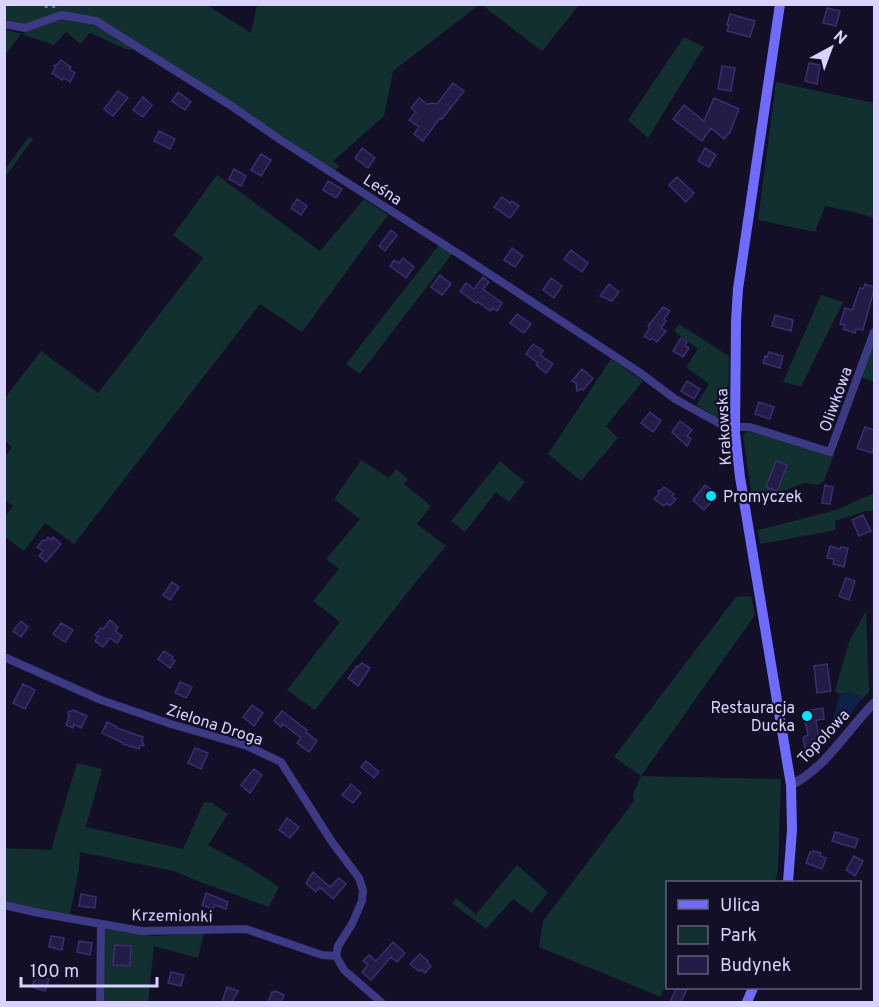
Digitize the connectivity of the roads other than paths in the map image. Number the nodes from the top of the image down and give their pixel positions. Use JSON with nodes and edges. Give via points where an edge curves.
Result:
{"nodes":[{"id":1,"x":780,"y":4,"type":"edge"},
{"id":2,"x":4,"y":24,"type":"edge"},
{"id":3,"x":874,"y":332,"type":"edge"},
{"id":4,"x":736,"y":426,"type":"junction"},
{"id":5,"x":4,"y":657,"type":"edge"},
{"id":6,"x":874,"y":703,"type":"edge"},
{"id":7,"x":791,"y":785,"type":"junction"},
{"id":8,"x":788,"y":881,"type":"edge"},
{"id":9,"x":4,"y":905,"type":"edge"},
{"id":10,"x":101,"y":924,"type":"junction"},
{"id":11,"x":336,"y":956,"type":"junction"},
{"id":12,"x":99,"y":1002,"type":"edge"},
{"id":13,"x":381,"y":1002,"type":"edge"}],
"edges":[{"from":1,"to":4,"type":"main road","name":"Krakowska","via":[[740,272]]},
{"from":2,"to":4,"type":"street","name":"Leśna","via":[[25,28],[61,15],[96,21],[462,256],[675,399],[726,427]]},
{"from":3,"to":4,"type":"street","name":"Oliwkowa","via":[[830,452]]},
{"from":4,"to":7,"type":"main road","name":"Krakowska","via":[[740,477]]},
{"from":5,"to":11,"type":"street","name":"Zielona Droga","via":[[101,700],[247,746],[281,762],[359,878],[363,890],[363,902]]},
{"from":6,"to":7,"type":"street","name":"Topolowa","via":[[804,779]]},
{"from":7,"to":8,"type":"main road","name":"Krakowska"},
{"from":9,"to":10,"type":"street","name":"Krzemionki"},
{"from":10,"to":11,"type":"street","name":"Krzemionki","via":[[142,931],[246,929],[322,955]]},
{"from":10,"to":12,"type":"street"},
{"from":11,"to":13,"type":"street","via":[[344,970]]}]}
